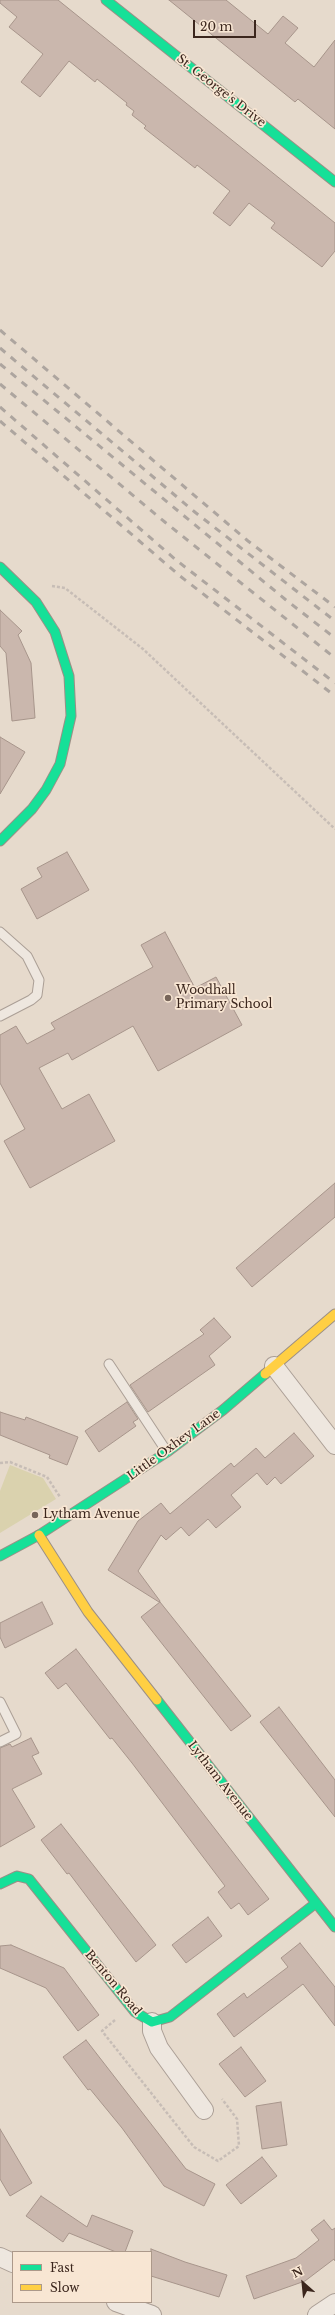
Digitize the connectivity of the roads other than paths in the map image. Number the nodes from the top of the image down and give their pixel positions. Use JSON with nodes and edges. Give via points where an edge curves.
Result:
{"nodes":[{"id":1,"x":106,"y":0,"type":"edge"},
{"id":2,"x":335,"y":182,"type":"edge"},
{"id":3,"x":0,"y":567,"type":"edge"},
{"id":4,"x":0,"y":841,"type":"edge"},
{"id":5,"x":0,"y":932,"type":"edge"},
{"id":6,"x":0,"y":1016,"type":"edge"},
{"id":7,"x":335,"y":1314,"type":"edge"},
{"id":8,"x":110,"y":1364,"type":"dead end"},
{"id":9,"x":274,"y":1366,"type":"junction"},
{"id":10,"x":335,"y":1445,"type":"edge"},
{"id":11,"x":167,"y":1452,"type":"junction"},
{"id":12,"x":39,"y":1535,"type":"junction"},
{"id":13,"x":0,"y":1556,"type":"edge"},
{"id":14,"x":0,"y":1702,"type":"edge"},
{"id":15,"x":0,"y":1742,"type":"edge"},
{"id":16,"x":0,"y":1884,"type":"edge"},
{"id":17,"x":316,"y":1903,"type":"junction"},
{"id":18,"x":335,"y":1927,"type":"edge"},
{"id":19,"x":152,"y":2022,"type":"junction"},
{"id":20,"x":204,"y":2110,"type":"dead end"},
{"id":21,"x":0,"y":2257,"type":"edge"},
{"id":22,"x":12,"y":2263,"type":"edge"},
{"id":23,"x":119,"y":2303,"type":"edge"},
{"id":24,"x":335,"y":2303,"type":"edge"},
{"id":25,"x":152,"y":2315,"type":"edge"},
{"id":26,"x":317,"y":2315,"type":"edge"}],
"edges":[{"from":1,"to":2,"type":"street","name":"St. George's Drive"},
{"from":3,"to":4,"type":"street","via":[[36,602],[55,632],[69,676],[71,716],[60,764],[46,790],[32,809]]},
{"from":5,"to":6,"type":"lane","via":[[27,956],[39,980],[37,995]]},
{"from":7,"to":9,"type":"street","name":"Little Oxhey Lane"},
{"from":8,"to":11,"type":"lane"},
{"from":9,"to":10,"type":"street"},
{"from":9,"to":11,"type":"street","name":"Little Oxhey Lane","via":[[223,1410]]},
{"from":11,"to":12,"type":"street","name":"Little Oxhey Lane"},
{"from":12,"to":13,"type":"street","name":"Little Oxhey Lane"},
{"from":12,"to":17,"type":"street","name":"Lytham Avenue","via":[[88,1612]]},
{"from":14,"to":15,"type":"lane","via":[[16,1734]]},
{"from":16,"to":19,"type":"street","name":"Benton Road","via":[[17,1876],[29,1879],[135,2012]]},
{"from":17,"to":18,"type":"street","name":"Lytham Avenue"},
{"from":17,"to":19,"type":"street","name":"Benton Road","via":[[170,2017]]},
{"from":19,"to":20,"type":"street","via":[[152,2031],[159,2048]]},
{"from":21,"to":22,"type":"street"},
{"from":23,"to":25,"type":"street"},
{"from":24,"to":26,"type":"street"}]}
